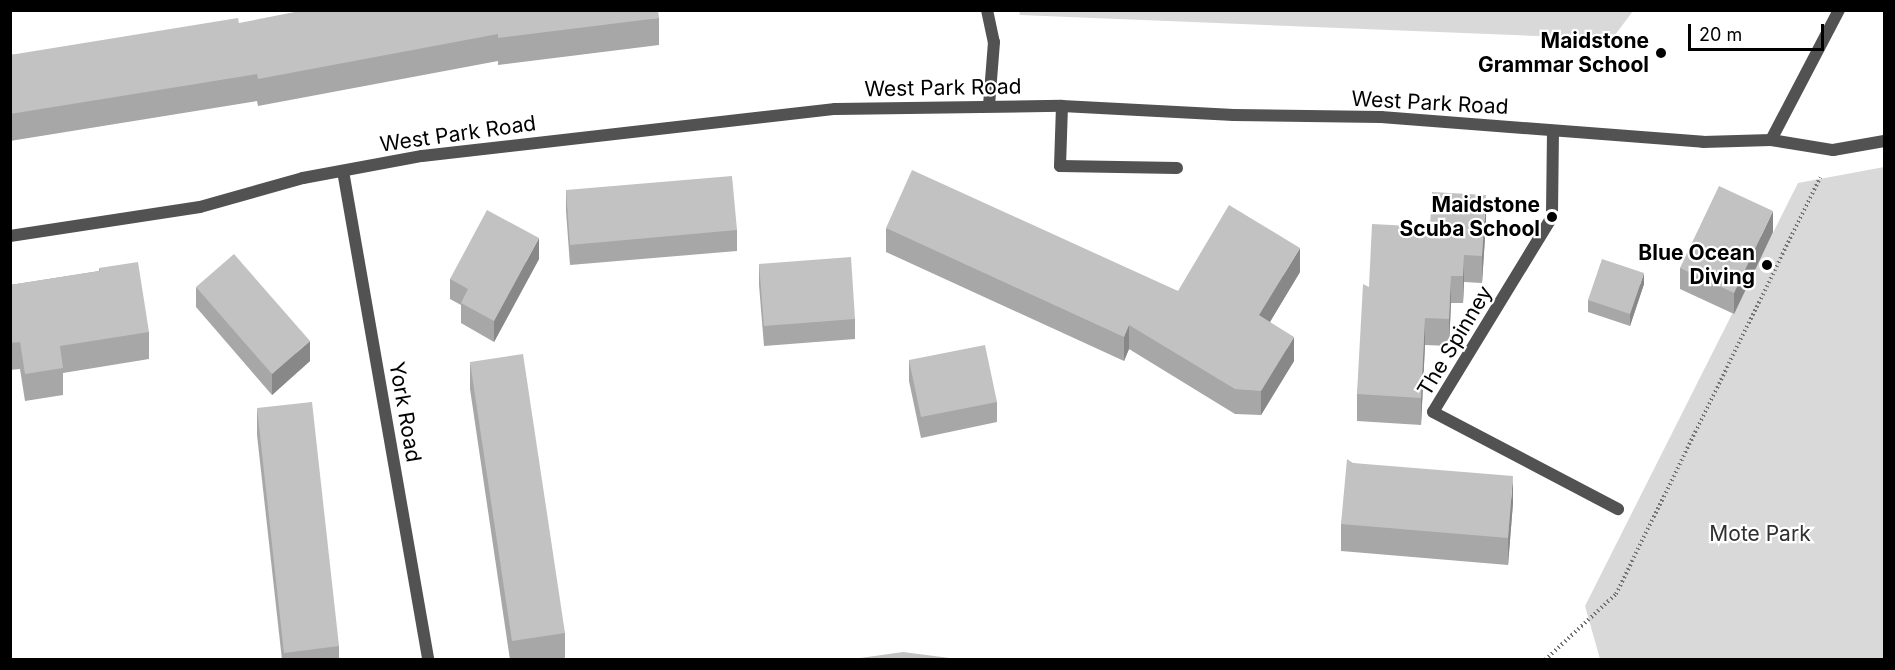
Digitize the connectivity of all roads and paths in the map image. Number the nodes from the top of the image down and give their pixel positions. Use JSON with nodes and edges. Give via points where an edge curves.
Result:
{"nodes":[{"id":1,"x":987,"y":10,"type":"edge"},
{"id":2,"x":1689,"y":10,"type":"edge"},
{"id":3,"x":1695,"y":10,"type":"edge"},
{"id":4,"x":1839,"y":10,"type":"edge"},
{"id":5,"x":989,"y":106,"type":"junction"},
{"id":6,"x":1062,"y":106,"type":"junction"},
{"id":7,"x":1553,"y":130,"type":"junction"},
{"id":8,"x":1771,"y":140,"type":"junction"},
{"id":9,"x":1884,"y":141,"type":"edge"},
{"id":10,"x":1833,"y":150,"type":"junction"},
{"id":11,"x":1177,"y":168,"type":"dead end"},
{"id":12,"x":343,"y":171,"type":"junction"},
{"id":13,"x":10,"y":236,"type":"edge"},
{"id":14,"x":1618,"y":509,"type":"dead end"},
{"id":15,"x":428,"y":660,"type":"edge"},
{"id":16,"x":1545,"y":660,"type":"edge"}],
"edges":[{"from":1,"to":5,"type":"street","via":[[994,42]]},
{"from":2,"to":3,"type":"path"},
{"from":4,"to":8,"type":"street"},
{"from":5,"to":6,"type":"street","name":"West Park Road"},
{"from":5,"to":12,"type":"street","name":"West Park Road","via":[[835,109],[506,145]]},
{"from":6,"to":7,"type":"street","name":"West Park Road","via":[[1452,120]]},
{"from":6,"to":11,"type":"street","via":[[1060,166]]},
{"from":7,"to":8,"type":"street","name":"West Park Road","via":[[1702,142]]},
{"from":7,"to":14,"type":"street","name":"The Spinney","via":[[1552,217],[1433,412]]},
{"from":8,"to":10,"type":"street","name":"West Park Road"},
{"from":9,"to":10,"type":"street","name":"West Park Road"},
{"from":10,"to":16,"type":"path","via":[[1616,594]]},
{"from":12,"to":13,"type":"street","name":"West Park Road","via":[[200,207]]},
{"from":12,"to":15,"type":"street","name":"York Road"}]}
